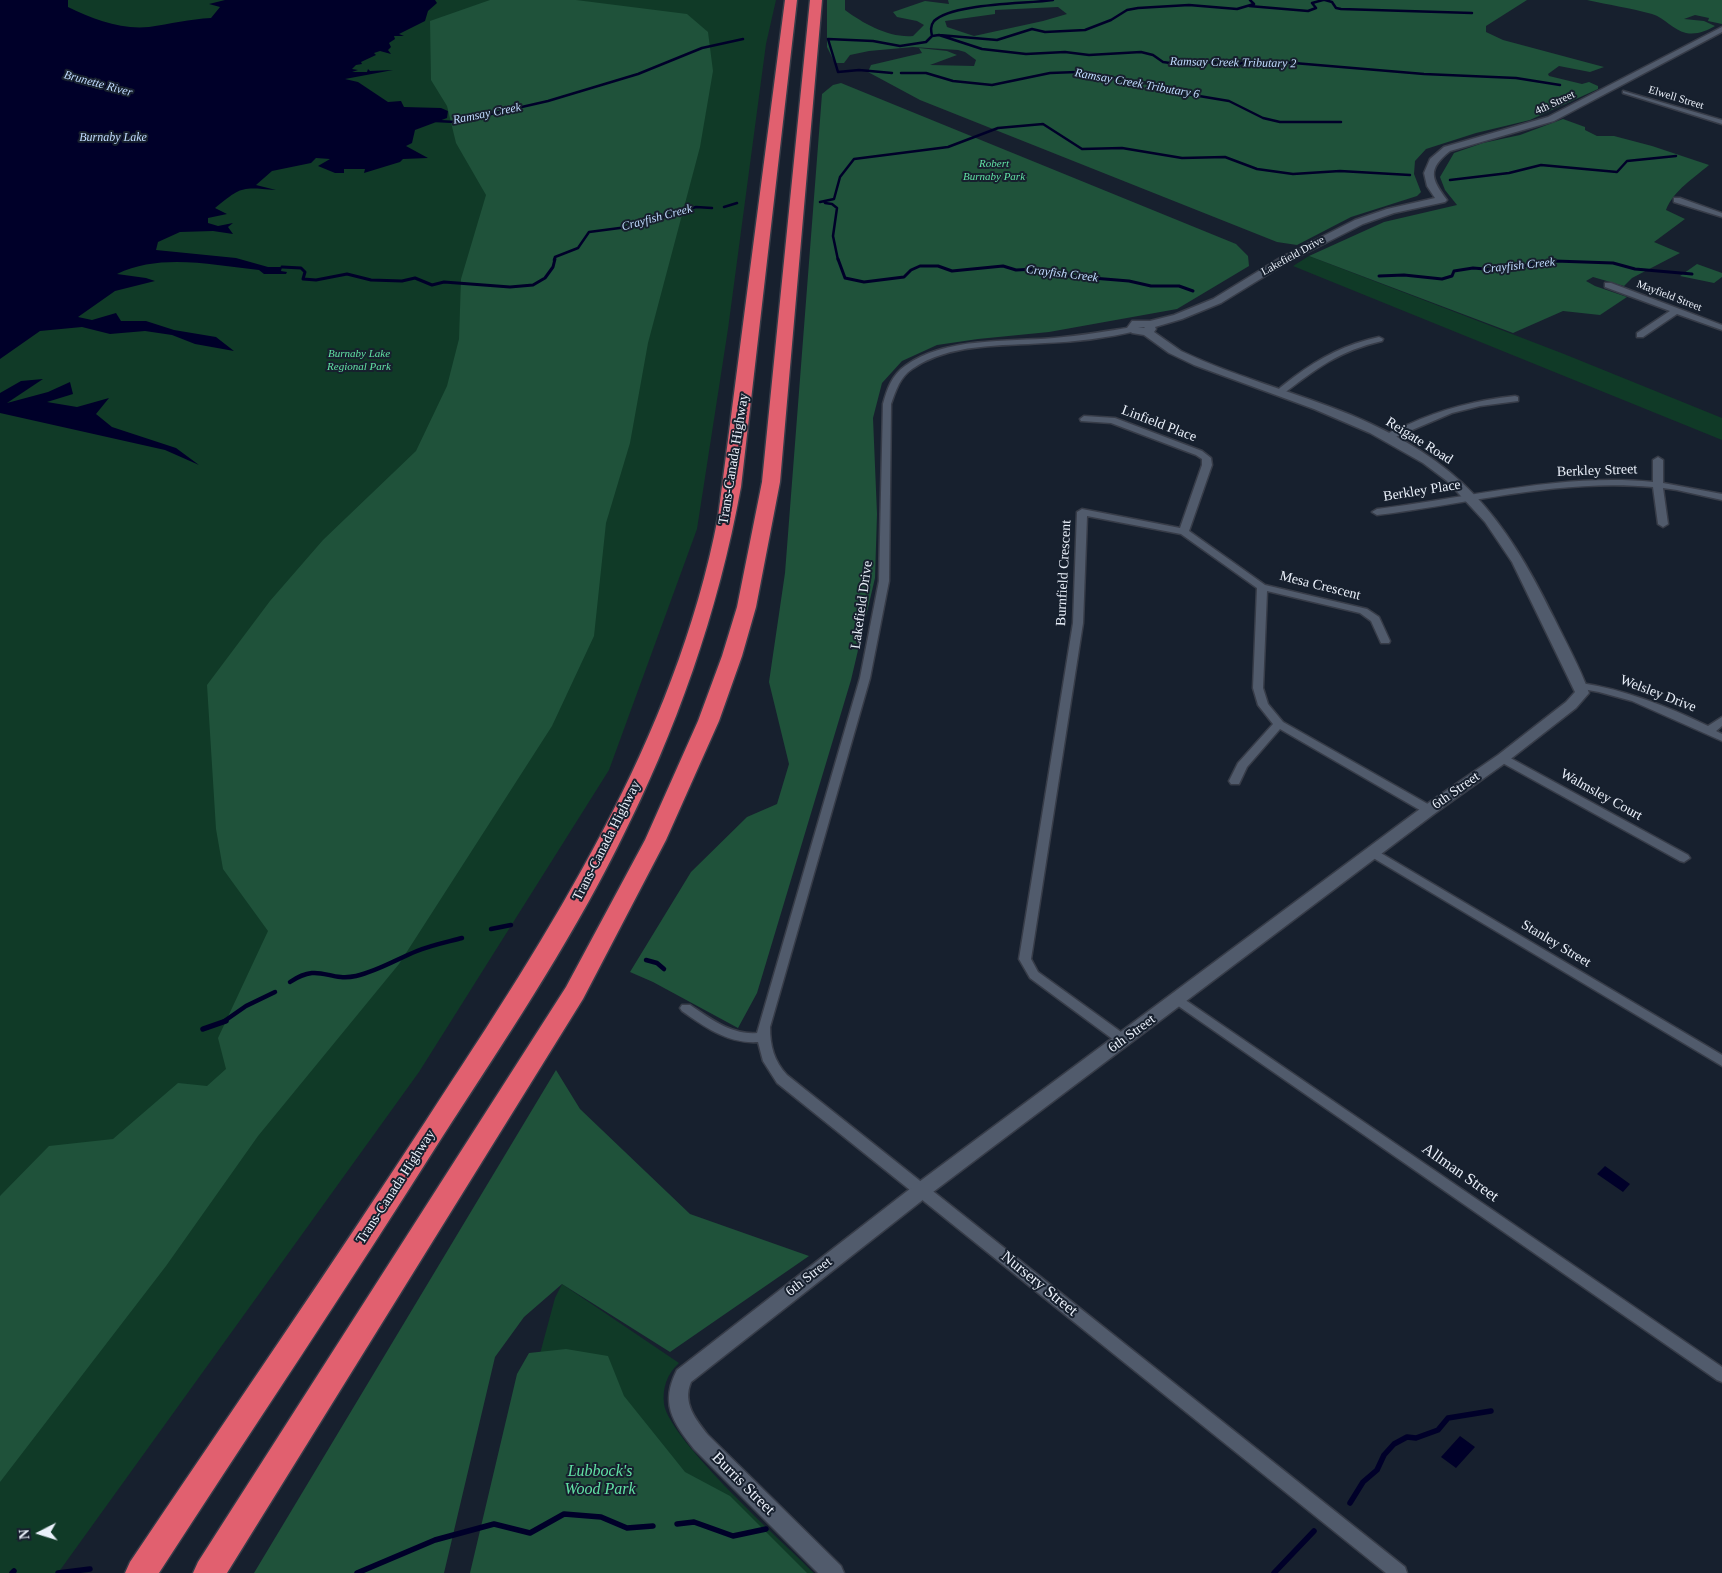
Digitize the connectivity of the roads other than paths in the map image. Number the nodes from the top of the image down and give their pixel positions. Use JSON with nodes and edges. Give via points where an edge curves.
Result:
{"nodes":[{"id":1,"x":791,"y":0,"type":"edge"},
{"id":2,"x":816,"y":0,"type":"edge"},
{"id":3,"x":1722,"y":29,"type":"edge"},
{"id":4,"x":1625,"y":92,"type":"dead end"},
{"id":5,"x":1722,"y":122,"type":"edge"},
{"id":6,"x":1442,"y":200,"type":"joint"},
{"id":7,"x":1677,"y":200,"type":"dead end"},
{"id":8,"x":1722,"y":215,"type":"edge"},
{"id":9,"x":1608,"y":285,"type":"dead end"},
{"id":10,"x":1676,"y":311,"type":"junction"},
{"id":11,"x":1148,"y":328,"type":"junction"},
{"id":12,"x":1722,"y":328,"type":"edge"},
{"id":13,"x":1133,"y":329,"type":"joint"},
{"id":14,"x":1640,"y":335,"type":"dead end"},
{"id":15,"x":1378,"y":339,"type":"dead end"},
{"id":16,"x":1280,"y":392,"type":"junction"},
{"id":17,"x":1515,"y":399,"type":"dead end"},
{"id":18,"x":1084,"y":419,"type":"dead end"},
{"id":19,"x":1388,"y":437,"type":"junction"},
{"id":20,"x":1658,"y":460,"type":"dead end"},
{"id":21,"x":1659,"y":484,"type":"junction"},
{"id":22,"x":1471,"y":497,"type":"junction"},
{"id":23,"x":1722,"y":497,"type":"edge"},
{"id":24,"x":1377,"y":512,"type":"dead end"},
{"id":25,"x":1663,"y":524,"type":"dead end"},
{"id":26,"x":1184,"y":532,"type":"junction"},
{"id":27,"x":1262,"y":587,"type":"junction"},
{"id":28,"x":1385,"y":641,"type":"dead end"},
{"id":29,"x":1581,"y":686,"type":"junction"},
{"id":30,"x":1722,"y":720,"type":"edge"},
{"id":31,"x":1278,"y":724,"type":"junction"},
{"id":32,"x":1709,"y":731,"type":"junction"},
{"id":33,"x":1722,"y":738,"type":"edge"},
{"id":34,"x":1503,"y":758,"type":"junction"},
{"id":35,"x":1235,"y":781,"type":"dead end"},
{"id":36,"x":1430,"y":810,"type":"junction"},
{"id":37,"x":1374,"y":853,"type":"junction"},
{"id":38,"x":1684,"y":858,"type":"dead end"},
{"id":39,"x":1178,"y":1000,"type":"junction"},
{"id":40,"x":686,"y":1008,"type":"dead end"},
{"id":41,"x":763,"y":1038,"type":"junction"},
{"id":42,"x":1123,"y":1040,"type":"junction"},
{"id":43,"x":1722,"y":1061,"type":"edge"},
{"id":44,"x":922,"y":1190,"type":"junction"},
{"id":45,"x":1722,"y":1375,"type":"edge"},
{"id":46,"x":680,"y":1383,"type":"joint"},
{"id":47,"x":141,"y":1573,"type":"edge"},
{"id":48,"x":210,"y":1573,"type":"edge"},
{"id":49,"x":833,"y":1573,"type":"edge"},
{"id":50,"x":1399,"y":1573,"type":"edge"}],
"edges":[{"from":1,"to":47,"type":"highway","name":"Trans-Canada Highway","via":[[732,487],[716,566],[664,721],[629,802],[529,982]]},
{"from":2,"to":48,"type":"highway","via":[[771,482],[763,538],[724,679],[668,817],[575,993]]},
{"from":3,"to":6,"type":"street","name":"4th Street","via":[[1551,119],[1447,149],[1434,159],[1428,172],[1429,183]]},
{"from":4,"to":5,"type":"street","name":"Elwell Street"},
{"from":6,"to":11,"type":"street","name":"Lakefield Drive","via":[[1359,222],[1284,260],[1217,301]]},
{"from":7,"to":8,"type":"street"},
{"from":9,"to":10,"type":"street","name":"Mayfield Street"},
{"from":10,"to":12,"type":"street","name":"Mayfield Street"},
{"from":10,"to":14,"type":"street"},
{"from":11,"to":13,"type":"street"},
{"from":11,"to":16,"type":"street","name":"Reigate Road","via":[[1166,347],[1195,362]]},
{"from":13,"to":41,"type":"street","name":"Lakefield Drive","via":[[1067,339],[962,347],[918,363],[892,385],[887,404],[884,581],[877,624],[865,678]]},
{"from":15,"to":16,"type":"street","via":[[1337,351]]},
{"from":16,"to":19,"type":"street","name":"Reigate Road"},
{"from":17,"to":19,"type":"street","via":[[1452,409]]},
{"from":18,"to":26,"type":"street","name":"Linfield Place","via":[[1112,420],[1206,458],[1207,465]]},
{"from":19,"to":22,"type":"street","name":"Reigate Road","via":[[1431,464]]},
{"from":20,"to":21,"type":"street"},
{"from":21,"to":22,"type":"street","name":"Berkley Street","via":[[1582,482]]},
{"from":21,"to":23,"type":"street","name":"Berkley Street"},
{"from":21,"to":25,"type":"street"},
{"from":22,"to":24,"type":"street","name":"Berkley Place"},
{"from":22,"to":29,"type":"street","name":"Reigate Road","via":[[1508,545]]},
{"from":26,"to":27,"type":"street","name":"Burnfield Crescent"},
{"from":26,"to":42,"type":"street","name":"Burnfield Crescent","via":[[1082,512],[1078,623],[1025,954],[1028,968],[1034,975]]},
{"from":27,"to":28,"type":"street","name":"Mesa Crescent","via":[[1363,611],[1375,619]]},
{"from":27,"to":31,"type":"street","via":[[1258,688],[1263,705]]},
{"from":29,"to":32,"type":"street","name":"Welsley Drive","via":[[1600,688],[1644,703]]},
{"from":29,"to":34,"type":"street","name":"6th Street","via":[[1581,696],[1576,701]]},
{"from":30,"to":32,"type":"street"},
{"from":31,"to":35,"type":"street","via":[[1242,766]]},
{"from":31,"to":36,"type":"street"},
{"from":32,"to":33,"type":"street","name":"Welsley Drive"},
{"from":34,"to":36,"type":"street","name":"6th Street"},
{"from":34,"to":38,"type":"street","name":"Walmsley Court"},
{"from":36,"to":37,"type":"street","name":"6th Street"},
{"from":37,"to":39,"type":"street","name":"6th Street"},
{"from":37,"to":43,"type":"street","name":"Stanley Street"},
{"from":39,"to":42,"type":"street","name":"6th Street"},
{"from":39,"to":45,"type":"street","name":"Allman Street"},
{"from":40,"to":41,"type":"street","via":[[736,1038]]},
{"from":41,"to":44,"type":"street","name":"Nursery Street","via":[[770,1063],[782,1078]]},
{"from":42,"to":44,"type":"street","name":"6th Street"},
{"from":44,"to":46,"type":"street","name":"6th Street","via":[[690,1371]]},
{"from":44,"to":50,"type":"street","name":"Nursery Street"},
{"from":46,"to":49,"type":"street","name":"Burris Street","via":[[677,1396],[680,1410],[701,1442]]}]}
